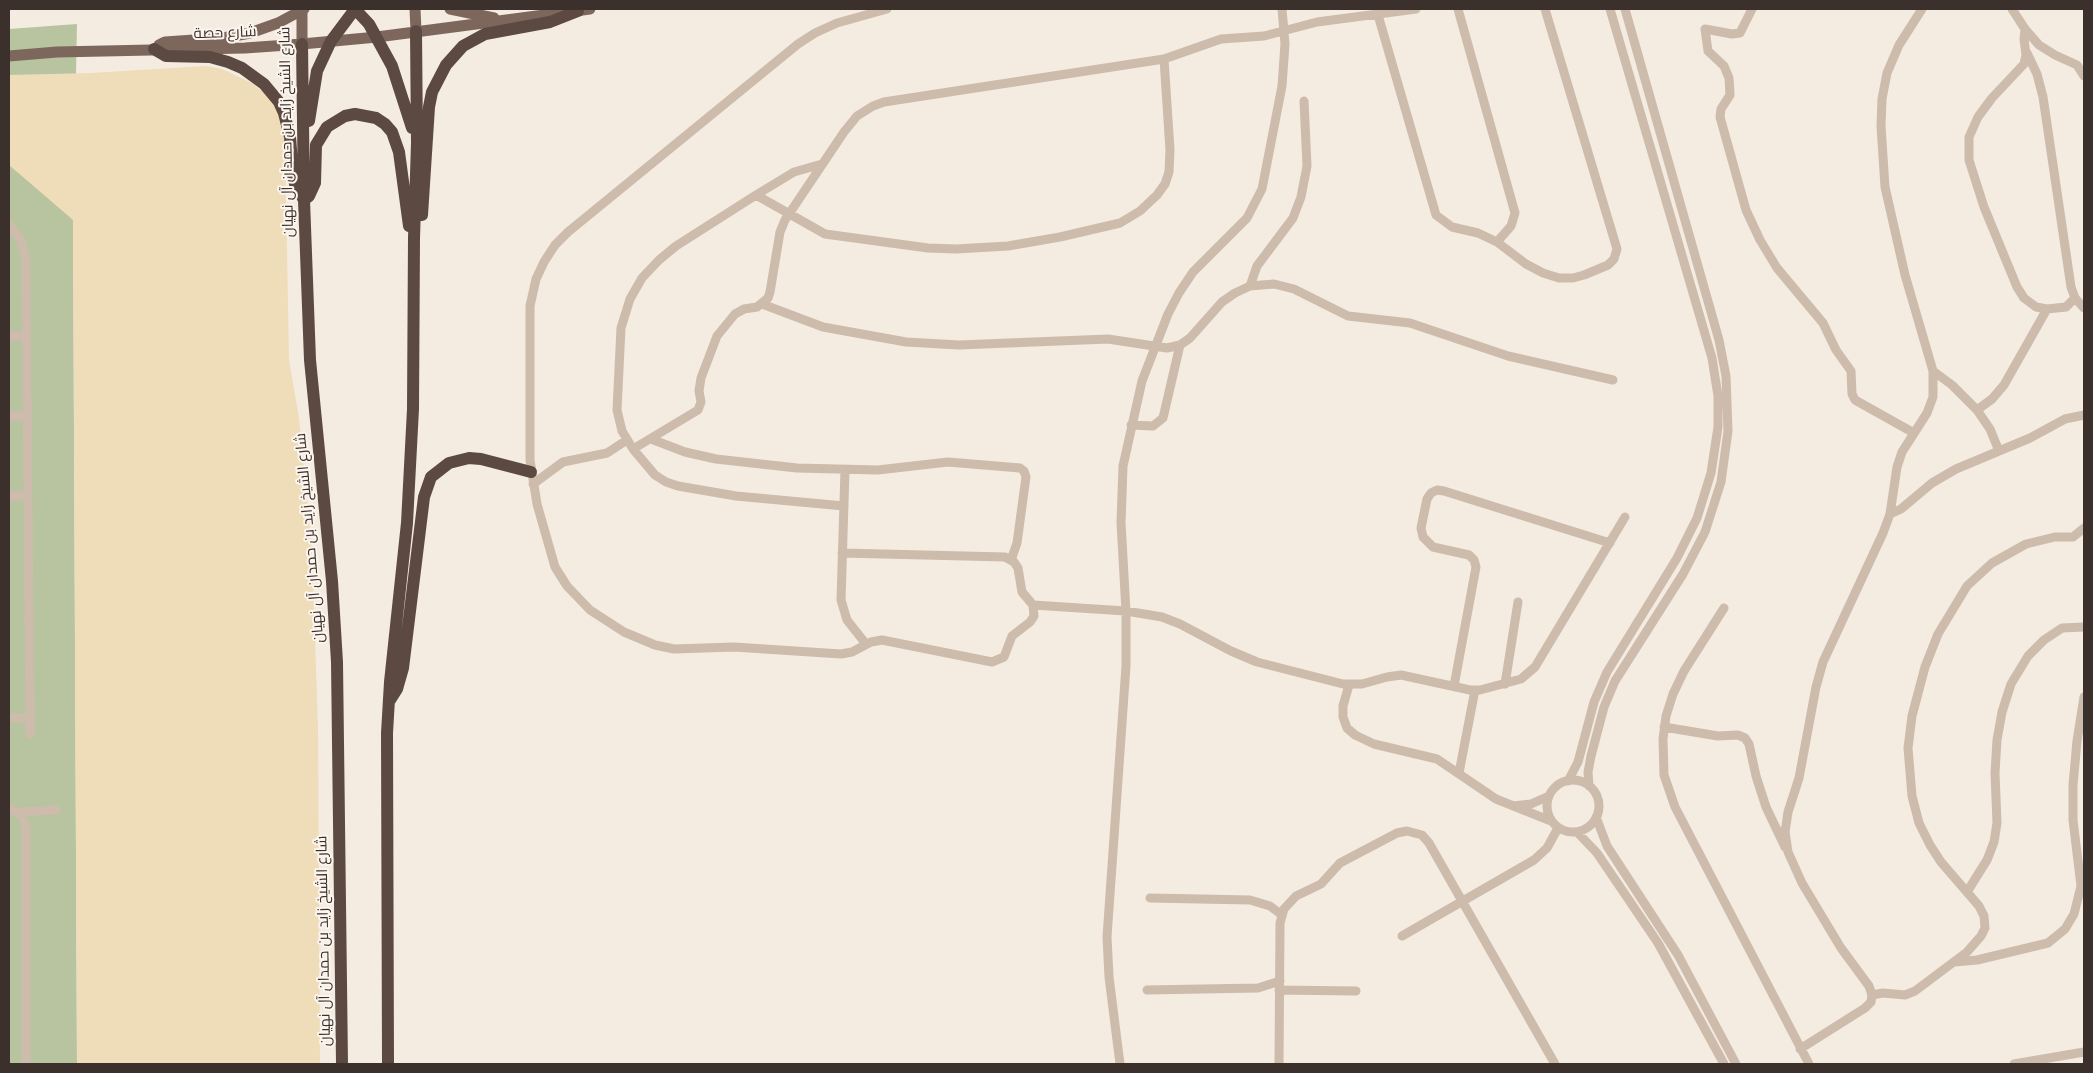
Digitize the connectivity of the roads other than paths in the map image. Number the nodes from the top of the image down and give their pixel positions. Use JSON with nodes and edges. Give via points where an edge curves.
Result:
{"nodes":[{"id":1,"x":303,"y":9,"type":"edge"},
{"id":2,"x":355,"y":9,"type":"edge"},
{"id":3,"x":415,"y":9,"type":"edge"},
{"id":4,"x":450,"y":9,"type":"edge"},
{"id":5,"x":887,"y":9,"type":"edge"},
{"id":6,"x":1282,"y":9,"type":"edge"},
{"id":7,"x":1416,"y":9,"type":"edge"},
{"id":8,"x":1458,"y":9,"type":"edge"},
{"id":9,"x":1545,"y":9,"type":"edge"},
{"id":10,"x":1610,"y":9,"type":"edge"},
{"id":11,"x":1625,"y":9,"type":"edge"},
{"id":12,"x":1752,"y":9,"type":"edge"},
{"id":13,"x":1922,"y":9,"type":"edge"},
{"id":14,"x":2012,"y":9,"type":"edge"},
{"id":15,"x":584,"y":10,"type":"edge"},
{"id":16,"x":1378,"y":14,"type":"junction"},
{"id":17,"x":515,"y":20,"type":"junction"},
{"id":18,"x":2025,"y":29,"type":"junction"},
{"id":19,"x":416,"y":31,"type":"junction"},
{"id":20,"x":1284,"y":32,"type":"junction"},
{"id":21,"x":377,"y":37,"type":"junction"},
{"id":22,"x":331,"y":41,"type":"junction"},
{"id":23,"x":302,"y":44,"type":"junction"},
{"id":24,"x":154,"y":49,"type":"junction"},
{"id":25,"x":2026,"y":52,"type":"junction"},
{"id":26,"x":9,"y":56,"type":"edge"},
{"id":27,"x":1164,"y":59,"type":"junction"},
{"id":28,"x":2084,"y":76,"type":"edge"},
{"id":29,"x":1304,"y":101,"type":"dead end"},
{"id":30,"x":417,"y":142,"type":"junction"},
{"id":31,"x":303,"y":156,"type":"junction"},
{"id":32,"x":822,"y":164,"type":"junction"},
{"id":33,"x":756,"y":195,"type":"junction"},
{"id":34,"x":304,"y":200,"type":"junction"},
{"id":35,"x":788,"y":215,"type":"junction"},
{"id":36,"x":9,"y":225,"type":"edge"},
{"id":37,"x":414,"y":238,"type":"junction"},
{"id":38,"x":1497,"y":242,"type":"junction"},
{"id":39,"x":1250,"y":286,"type":"junction"},
{"id":40,"x":2075,"y":298,"type":"junction"},
{"id":41,"x":762,"y":304,"type":"junction"},
{"id":42,"x":2084,"y":308,"type":"edge"},
{"id":43,"x":2047,"y":309,"type":"junction"},
{"id":44,"x":9,"y":336,"type":"edge"},
{"id":45,"x":27,"y":336,"type":"junction"},
{"id":46,"x":1180,"y":345,"type":"junction"},
{"id":47,"x":1154,"y":347,"type":"junction"},
{"id":48,"x":1933,"y":372,"type":"junction"},
{"id":49,"x":1612,"y":380,"type":"dead end"},
{"id":50,"x":1977,"y":410,"type":"junction"},
{"id":51,"x":2084,"y":415,"type":"edge"},
{"id":52,"x":9,"y":416,"type":"edge"},
{"id":53,"x":27,"y":416,"type":"junction"},
{"id":54,"x":1131,"y":425,"type":"junction"},
{"id":55,"x":1914,"y":433,"type":"junction"},
{"id":56,"x":651,"y":438,"type":"junction"},
{"id":57,"x":627,"y":440,"type":"junction"},
{"id":58,"x":633,"y":449,"type":"junction"},
{"id":59,"x":1999,"y":450,"type":"junction"},
{"id":60,"x":845,"y":470,"type":"junction"},
{"id":61,"x":532,"y":478,"type":"junction"},
{"id":62,"x":9,"y":496,"type":"edge"},
{"id":63,"x":28,"y":496,"type":"junction"},
{"id":64,"x":844,"y":506,"type":"junction"},
{"id":65,"x":1890,"y":514,"type":"junction"},
{"id":66,"x":1625,"y":517,"type":"dead end"},
{"id":67,"x":2084,"y":528,"type":"edge"},
{"id":68,"x":1610,"y":543,"type":"junction"},
{"id":69,"x":842,"y":553,"type":"junction"},
{"id":70,"x":1011,"y":560,"type":"junction"},
{"id":71,"x":1518,"y":602,"type":"dead end"},
{"id":72,"x":1033,"y":605,"type":"junction"},
{"id":73,"x":1724,"y":608,"type":"dead end"},
{"id":74,"x":1126,"y":611,"type":"junction"},
{"id":75,"x":2084,"y":627,"type":"edge"},
{"id":76,"x":866,"y":644,"type":"junction"},
{"id":77,"x":1349,"y":684,"type":"junction"},
{"id":78,"x":1506,"y":684,"type":"junction"},
{"id":79,"x":1454,"y":686,"type":"junction"},
{"id":80,"x":1475,"y":690,"type":"junction"},
{"id":81,"x":2084,"y":697,"type":"edge"},
{"id":82,"x":389,"y":702,"type":"junction"},
{"id":83,"x":9,"y":718,"type":"edge"},
{"id":84,"x":30,"y":718,"type":"junction"},
{"id":85,"x":1664,"y":727,"type":"junction"},
{"id":86,"x":30,"y":734,"type":"dead end"},
{"id":87,"x":1459,"y":773,"type":"junction"},
{"id":88,"x":1568,"y":781,"type":"junction"},
{"id":89,"x":1589,"y":786,"type":"junction"},
{"id":90,"x":1549,"y":796,"type":"junction"},
{"id":91,"x":1513,"y":806,"type":"junction"},
{"id":92,"x":9,"y":808,"type":"edge"},
{"id":93,"x":56,"y":810,"type":"dead end"},
{"id":94,"x":18,"y":812,"type":"junction"},
{"id":95,"x":1596,"y":816,"type":"junction"},
{"id":96,"x":1551,"y":821,"type":"junction"},
{"id":97,"x":1558,"y":828,"type":"junction"},
{"id":98,"x":1576,"y":832,"type":"junction"},
{"id":99,"x":1788,"y":852,"type":"junction"},
{"id":100,"x":1967,"y":892,"type":"junction"},
{"id":101,"x":1150,"y":898,"type":"dead end"},
{"id":102,"x":1462,"y":902,"type":"junction"},
{"id":103,"x":387,"y":908,"type":"junction"},
{"id":104,"x":1282,"y":915,"type":"junction"},
{"id":105,"x":1402,"y":936,"type":"dead end"},
{"id":106,"x":1954,"y":962,"type":"junction"},
{"id":107,"x":1280,"y":985,"type":"junction"},
{"id":108,"x":1147,"y":990,"type":"dead end"},
{"id":109,"x":1356,"y":991,"type":"dead end"},
{"id":110,"x":1872,"y":995,"type":"junction"},
{"id":111,"x":1800,"y":1049,"type":"junction"},
{"id":112,"x":2084,"y":1052,"type":"edge"},
{"id":113,"x":26,"y":1064,"type":"edge"},
{"id":114,"x":342,"y":1064,"type":"edge"},
{"id":115,"x":388,"y":1064,"type":"edge"},
{"id":116,"x":394,"y":1064,"type":"edge"},
{"id":117,"x":1120,"y":1064,"type":"edge"},
{"id":118,"x":1279,"y":1064,"type":"edge"},
{"id":119,"x":1555,"y":1064,"type":"edge"},
{"id":120,"x":1724,"y":1064,"type":"edge"},
{"id":121,"x":1736,"y":1064,"type":"edge"},
{"id":122,"x":1809,"y":1064,"type":"edge"},
{"id":123,"x":2014,"y":1064,"type":"edge"}],
"edges":[{"from":1,"to":23,"type":"main road","name":"شارع الشيخ زايد بن حمدان آل نهيان"},
{"from":1,"to":24,"type":"main road","via":[[250,33],[165,42]]},
{"from":2,"to":21,"type":"highway"},
{"from":2,"to":22,"type":"highway"},
{"from":3,"to":19,"type":"main road"},
{"from":4,"to":17,"type":"main road"},
{"from":5,"to":61,"type":"street","via":[[837,23],[798,44],[555,246],[539,270],[530,306]]},
{"from":6,"to":20,"type":"street"},
{"from":7,"to":16,"type":"street"},
{"from":8,"to":38,"type":"street","via":[[1515,214],[1511,226]]},
{"from":9,"to":38,"type":"street","via":[[1616,252],[1611,262],[1584,275],[1559,278],[1534,269]]},
{"from":10,"to":88,"type":"street","via":[[1712,358],[1718,396],[1718,427],[1711,473],[1696,518],[1677,558],[1607,672],[1594,702],[1578,762]]},
{"from":11,"to":89,"type":"street","via":[[1719,340],[1726,376],[1728,431],[1721,482],[1705,532],[1683,574],[1615,681],[1590,756]]},
{"from":12,"to":55,"type":"street","via":[[1740,33],[1704,28],[1708,51],[1724,66],[1729,78],[1730,95],[1720,117],[1746,210],[1777,268],[1823,322],[1836,350],[1851,370],[1855,400]]},
{"from":13,"to":48,"type":"street","via":[[1902,39],[1887,73],[1881,126],[1884,178],[1895,234]]},
{"from":14,"to":18,"type":"street"},
{"from":15,"to":17,"type":"main road","name":"شارع حصة"},
{"from":15,"to":37,"type":"highway","via":[[550,22],[485,34],[463,46],[446,65],[432,92],[429,107],[423,211]]},
{"from":16,"to":20,"type":"street","via":[[1317,22]]},
{"from":16,"to":38,"type":"street","via":[[1434,211],[1447,225]]},
{"from":17,"to":19,"type":"main road","name":"شارع حصة"},
{"from":18,"to":25,"type":"street"},
{"from":18,"to":28,"type":"street","via":[[2047,50],[2077,65]]},
{"from":19,"to":21,"type":"main road","name":"شارع حصة"},
{"from":19,"to":30,"type":"highway"},
{"from":20,"to":27,"type":"street","via":[[1221,39]]},
{"from":20,"to":47,"type":"street","via":[[1282,86],[1258,199],[1240,226],[1201,262],[1186,282]]},
{"from":21,"to":22,"type":"main road","name":"شارع حصة"},
{"from":21,"to":30,"type":"highway","via":[[395,73]]},
{"from":22,"to":23,"type":"main road","name":"شارع حصة"},
{"from":22,"to":31,"type":"highway","via":[[317,71]]},
{"from":23,"to":24,"type":"main road","name":"شارع حصة"},
{"from":23,"to":31,"type":"highway","name":"شارع الشيخ زايد بن حمدان آل نهيان"},
{"from":24,"to":26,"type":"main road","name":"شارع حصة"},
{"from":24,"to":34,"type":"highway","via":[[166,56],[210,57],[228,62],[264,84],[284,113],[293,175]]},
{"from":25,"to":40,"type":"street","via":[[2037,74],[2043,97]]},
{"from":25,"to":43,"type":"street","via":[[2021,68],[1978,117],[1969,137],[1968,152],[1978,191],[2017,287],[2032,305]]},
{"from":27,"to":32,"type":"street","via":[[878,104],[851,123]]},
{"from":27,"to":35,"type":"street","via":[[1170,150],[1167,178],[1157,195],[1120,223],[1034,242],[956,249],[832,236]]},
{"from":29,"to":39,"type":"street","via":[[1308,166],[1302,197],[1293,218],[1257,266]]},
{"from":30,"to":37,"type":"highway"},
{"from":31,"to":34,"type":"highway","name":"شارع الشيخ زايد بن حمدان آل نهيان"},
{"from":32,"to":33,"type":"street","via":[[794,172]]},
{"from":32,"to":35,"type":"street"},
{"from":33,"to":35,"type":"street"},
{"from":33,"to":57,"type":"street","via":[[667,253],[642,278],[632,294],[621,328],[616,399],[619,420]]},
{"from":34,"to":37,"type":"highway","via":[[315,183],[316,146],[320,136],[345,116],[366,115],[385,124],[396,142],[407,217]]},
{"from":34,"to":114,"type":"highway","name":"شارع الشيخ زايد بن حمدان آل نهيان","via":[[310,360],[337,662]]},
{"from":35,"to":41,"type":"street","via":[[780,232],[770,292]]},
{"from":36,"to":45,"type":"street","via":[[20,238],[25,252]]},
{"from":37,"to":82,"type":"highway","via":[[411,466]]},
{"from":39,"to":46,"type":"street","via":[[1229,297],[1195,334]]},
{"from":39,"to":49,"type":"street","via":[[1282,285],[1348,316],[1410,323],[1508,356]]},
{"from":40,"to":42,"type":"street"},
{"from":40,"to":43,"type":"street","via":[[2066,307]]},
{"from":41,"to":47,"type":"street","via":[[823,327],[906,342],[959,345],[1108,339]]},
{"from":41,"to":56,"type":"street","via":[[736,314],[717,336],[701,378],[698,410]]},
{"from":43,"to":50,"type":"street","via":[[2004,385]]},
{"from":44,"to":45,"type":"street"},
{"from":45,"to":53,"type":"street"},
{"from":46,"to":47,"type":"street"},
{"from":46,"to":54,"type":"street","via":[[1163,418],[1153,426]]},
{"from":47,"to":54,"type":"street"},
{"from":48,"to":50,"type":"street","via":[[1952,385]]},
{"from":48,"to":55,"type":"street","via":[[1930,406]]},
{"from":50,"to":59,"type":"street"},
{"from":51,"to":59,"type":"street","via":[[2065,419]]},
{"from":52,"to":53,"type":"street"},
{"from":53,"to":63,"type":"street"},
{"from":54,"to":74,"type":"street","via":[[1121,485]]},
{"from":55,"to":65,"type":"street","via":[[1900,460]]},
{"from":56,"to":58,"type":"street"},
{"from":56,"to":60,"type":"street","via":[[685,452],[716,459],[764,466]]},
{"from":57,"to":58,"type":"street"},
{"from":57,"to":61,"type":"street","via":[[607,453],[563,462]]},
{"from":58,"to":64,"type":"street","via":[[655,475],[678,486],[772,500]]},
{"from":59,"to":65,"type":"street","via":[[1943,475]]},
{"from":60,"to":64,"type":"street"},
{"from":60,"to":70,"type":"street","via":[[892,470],[948,462],[1022,469],[1026,476],[1016,549]]},
{"from":61,"to":76,"type":"street","via":[[550,551],[561,576],[573,594],[590,610],[624,632],[683,650],[734,647],[841,654]]},
{"from":61,"to":82,"type":"highway","via":[[481,459],[469,458],[449,463],[431,477],[424,497],[403,668]]},
{"from":62,"to":63,"type":"street"},
{"from":63,"to":84,"type":"street"},
{"from":64,"to":69,"type":"street"},
{"from":65,"to":99,"type":"street","via":[[1819,674],[1801,771],[1787,817]]},
{"from":66,"to":68,"type":"street"},
{"from":67,"to":100,"type":"street","via":[[2074,538],[2055,537],[2026,544],[1982,571],[1967,586],[1947,618],[1922,675],[1909,741],[1912,796],[1919,823],[1930,845]]},
{"from":68,"to":78,"type":"street","via":[[1535,668],[1521,679]]},
{"from":68,"to":79,"type":"street","via":[[1444,491],[1431,493],[1421,528],[1425,542],[1433,547],[1469,555],[1476,567]]},
{"from":69,"to":70,"type":"street","via":[[1000,556]]},
{"from":69,"to":76,"type":"street","via":[[841,600],[844,613],[850,626]]},
{"from":70,"to":72,"type":"street","via":[[1020,571],[1024,595]]},
{"from":71,"to":78,"type":"street"},
{"from":72,"to":74,"type":"street"},
{"from":72,"to":76,"type":"street","via":[[1032,619],[1016,632],[1005,654],[996,662],[888,641]]},
{"from":73,"to":85,"type":"street","via":[[1678,682]]},
{"from":74,"to":77,"type":"street","via":[[1180,624],[1257,662]]},
{"from":74,"to":117,"type":"street","via":[[1126,666],[1108,937],[1109,978]]},
{"from":75,"to":100,"type":"street","via":[[2062,628],[2044,640],[2028,656],[2011,684],[1997,740],[1994,842]]},
{"from":77,"to":79,"type":"street","via":[[1401,675]]},
{"from":77,"to":87,"type":"street","via":[[1342,711],[1350,732],[1374,744],[1428,756]]},
{"from":78,"to":80,"type":"street"},
{"from":79,"to":80,"type":"street"},
{"from":80,"to":87,"type":"street"},
{"from":81,"to":106,"type":"street","via":[[2073,785],[2081,886],[2074,914],[2065,929],[2048,943]]},
{"from":82,"to":103,"type":"highway"},
{"from":83,"to":84,"type":"street"},
{"from":84,"to":86,"type":"street"},
{"from":85,"to":99,"type":"street","via":[[1745,738],[1750,744],[1766,807]]},
{"from":85,"to":111,"type":"street","via":[[1664,775],[1674,807]]},
{"from":87,"to":91,"type":"street","via":[[1486,794]]},
{"from":88,"to":89,"type":"street","via":[[1579,781]]},
{"from":88,"to":90,"type":"street","via":[[1558,785]]},
{"from":89,"to":95,"type":"street","via":[[1598,800]]},
{"from":90,"to":91,"type":"street","via":[[1531,804]]},
{"from":90,"to":96,"type":"street","via":[[1547,809]]},
{"from":91,"to":96,"type":"street"},
{"from":92,"to":94,"type":"street"},
{"from":93,"to":94,"type":"street"},
{"from":94,"to":113,"type":"street","via":[[26,826]]},
{"from":95,"to":98,"type":"street","via":[[1590,826]]},
{"from":95,"to":121,"type":"street","via":[[1607,846],[1678,956]]},
{"from":96,"to":97,"type":"street"},
{"from":97,"to":98,"type":"street"},
{"from":97,"to":102,"type":"street","via":[[1547,848],[1534,860]]},
{"from":98,"to":120,"type":"street","via":[[1597,853],[1644,921],[1676,973]]},
{"from":99,"to":110,"type":"street","via":[[1822,918]]},
{"from":100,"to":106,"type":"street","via":[[1982,911],[1985,928],[1974,945]]},
{"from":101,"to":104,"type":"street","via":[[1250,900],[1270,906]]},
{"from":102,"to":104,"type":"street","via":[[1429,843],[1417,833],[1407,831],[1397,833],[1340,863],[1321,884],[1292,899]]},
{"from":102,"to":105,"type":"street"},
{"from":102,"to":119,"type":"street"},
{"from":103,"to":115,"type":"highway"},
{"from":103,"to":116,"type":"street","via":[[392,933]]},
{"from":104,"to":107,"type":"street"},
{"from":106,"to":110,"type":"street","via":[[1910,993]]},
{"from":107,"to":108,"type":"street"},
{"from":107,"to":109,"type":"street"},
{"from":107,"to":118,"type":"street"},
{"from":110,"to":111,"type":"street","via":[[1865,1008]]},
{"from":111,"to":122,"type":"street"},
{"from":112,"to":123,"type":"street"}]}
